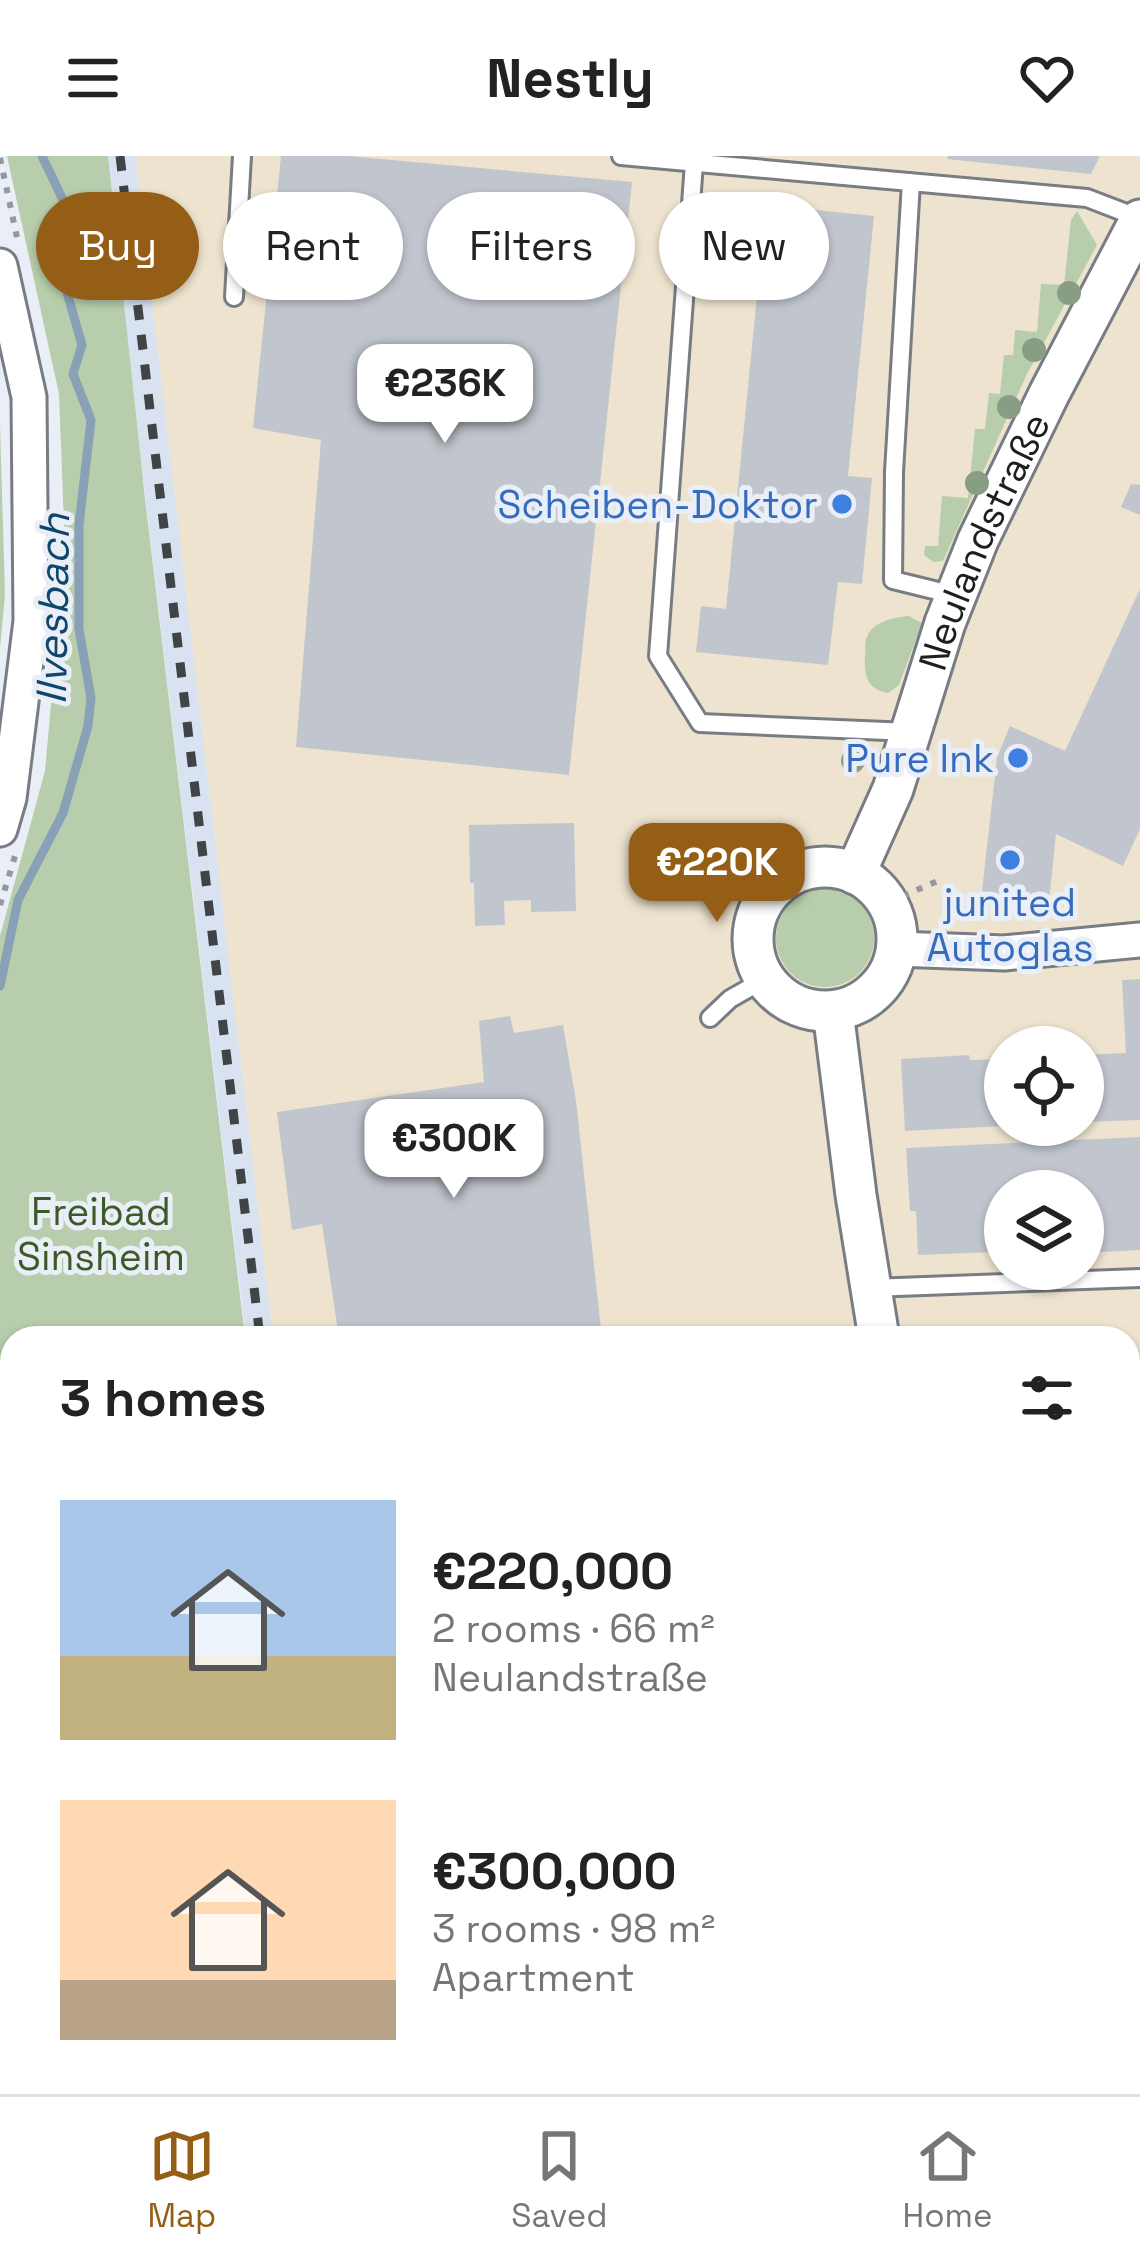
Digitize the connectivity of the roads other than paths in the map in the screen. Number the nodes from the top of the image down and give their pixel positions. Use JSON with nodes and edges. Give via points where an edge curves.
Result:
{"nodes":[{"id":1,"x":242,"y":156,"type":"edge"},
{"id":2,"x":621,"y":156,"type":"edge"},
{"id":3,"x":694,"y":163,"type":"junction"},
{"id":4,"x":911,"y":182,"type":"junction"},
{"id":5,"x":240,"y":192,"type":"edge"},
{"id":6,"x":1140,"y":219,"type":"edge"},
{"id":7,"x":0,"y":266,"type":"edge"},
{"id":8,"x":14,"y":397,"type":"edge"},
{"id":9,"x":954,"y":595,"type":"junction"},
{"id":10,"x":911,"y":732,"type":"junction"},
{"id":11,"x":0,"y":829,"type":"edge"},
{"id":12,"x":855,"y":874,"type":"junction"},
{"id":13,"x":1140,"y":940,"type":"edge"},
{"id":14,"x":896,"y":949,"type":"junction"},
{"id":15,"x":765,"y":979,"type":"junction"},
{"id":16,"x":833,"y":1011,"type":"junction"},
{"id":17,"x":710,"y":1018,"type":"dead end"},
{"id":18,"x":1140,"y":1278,"type":"edge"},
{"id":19,"x":871,"y":1288,"type":"junction"},
{"id":20,"x":877,"y":1326,"type":"edge"}],
"edges":[{"from":1,"to":5,"type":"lane"},
{"from":2,"to":3,"type":"lane"},
{"from":3,"to":4,"type":"lane"},
{"from":3,"to":10,"type":"lane","via":[[658,656],[700,723]]},
{"from":4,"to":6,"type":"lane","via":[[1087,198]]},
{"from":4,"to":9,"type":"lane","via":[[893,580]]},
{"from":6,"to":9,"type":"street","name":"Neulandstraße"},
{"from":7,"to":8,"type":"street"},
{"from":8,"to":11,"type":"street","via":[[31,621]]},
{"from":9,"to":10,"type":"street","name":"Neulandstraße"},
{"from":10,"to":12,"type":"street","name":"Neulandstraße"},
{"from":12,"to":14,"type":"street","via":[[889,905]]},
{"from":12,"to":15,"type":"street","via":[[815,867],[764,900],[753,940]]},
{"from":13,"to":14,"type":"street","via":[[1004,953]]},
{"from":14,"to":16,"type":"street","via":[[882,984]]},
{"from":15,"to":16,"type":"street","via":[[794,1005]]},
{"from":15,"to":17,"type":"lane"},
{"from":16,"to":19,"type":"street"},
{"from":18,"to":19,"type":"lane"},
{"from":19,"to":20,"type":"street"}]}
